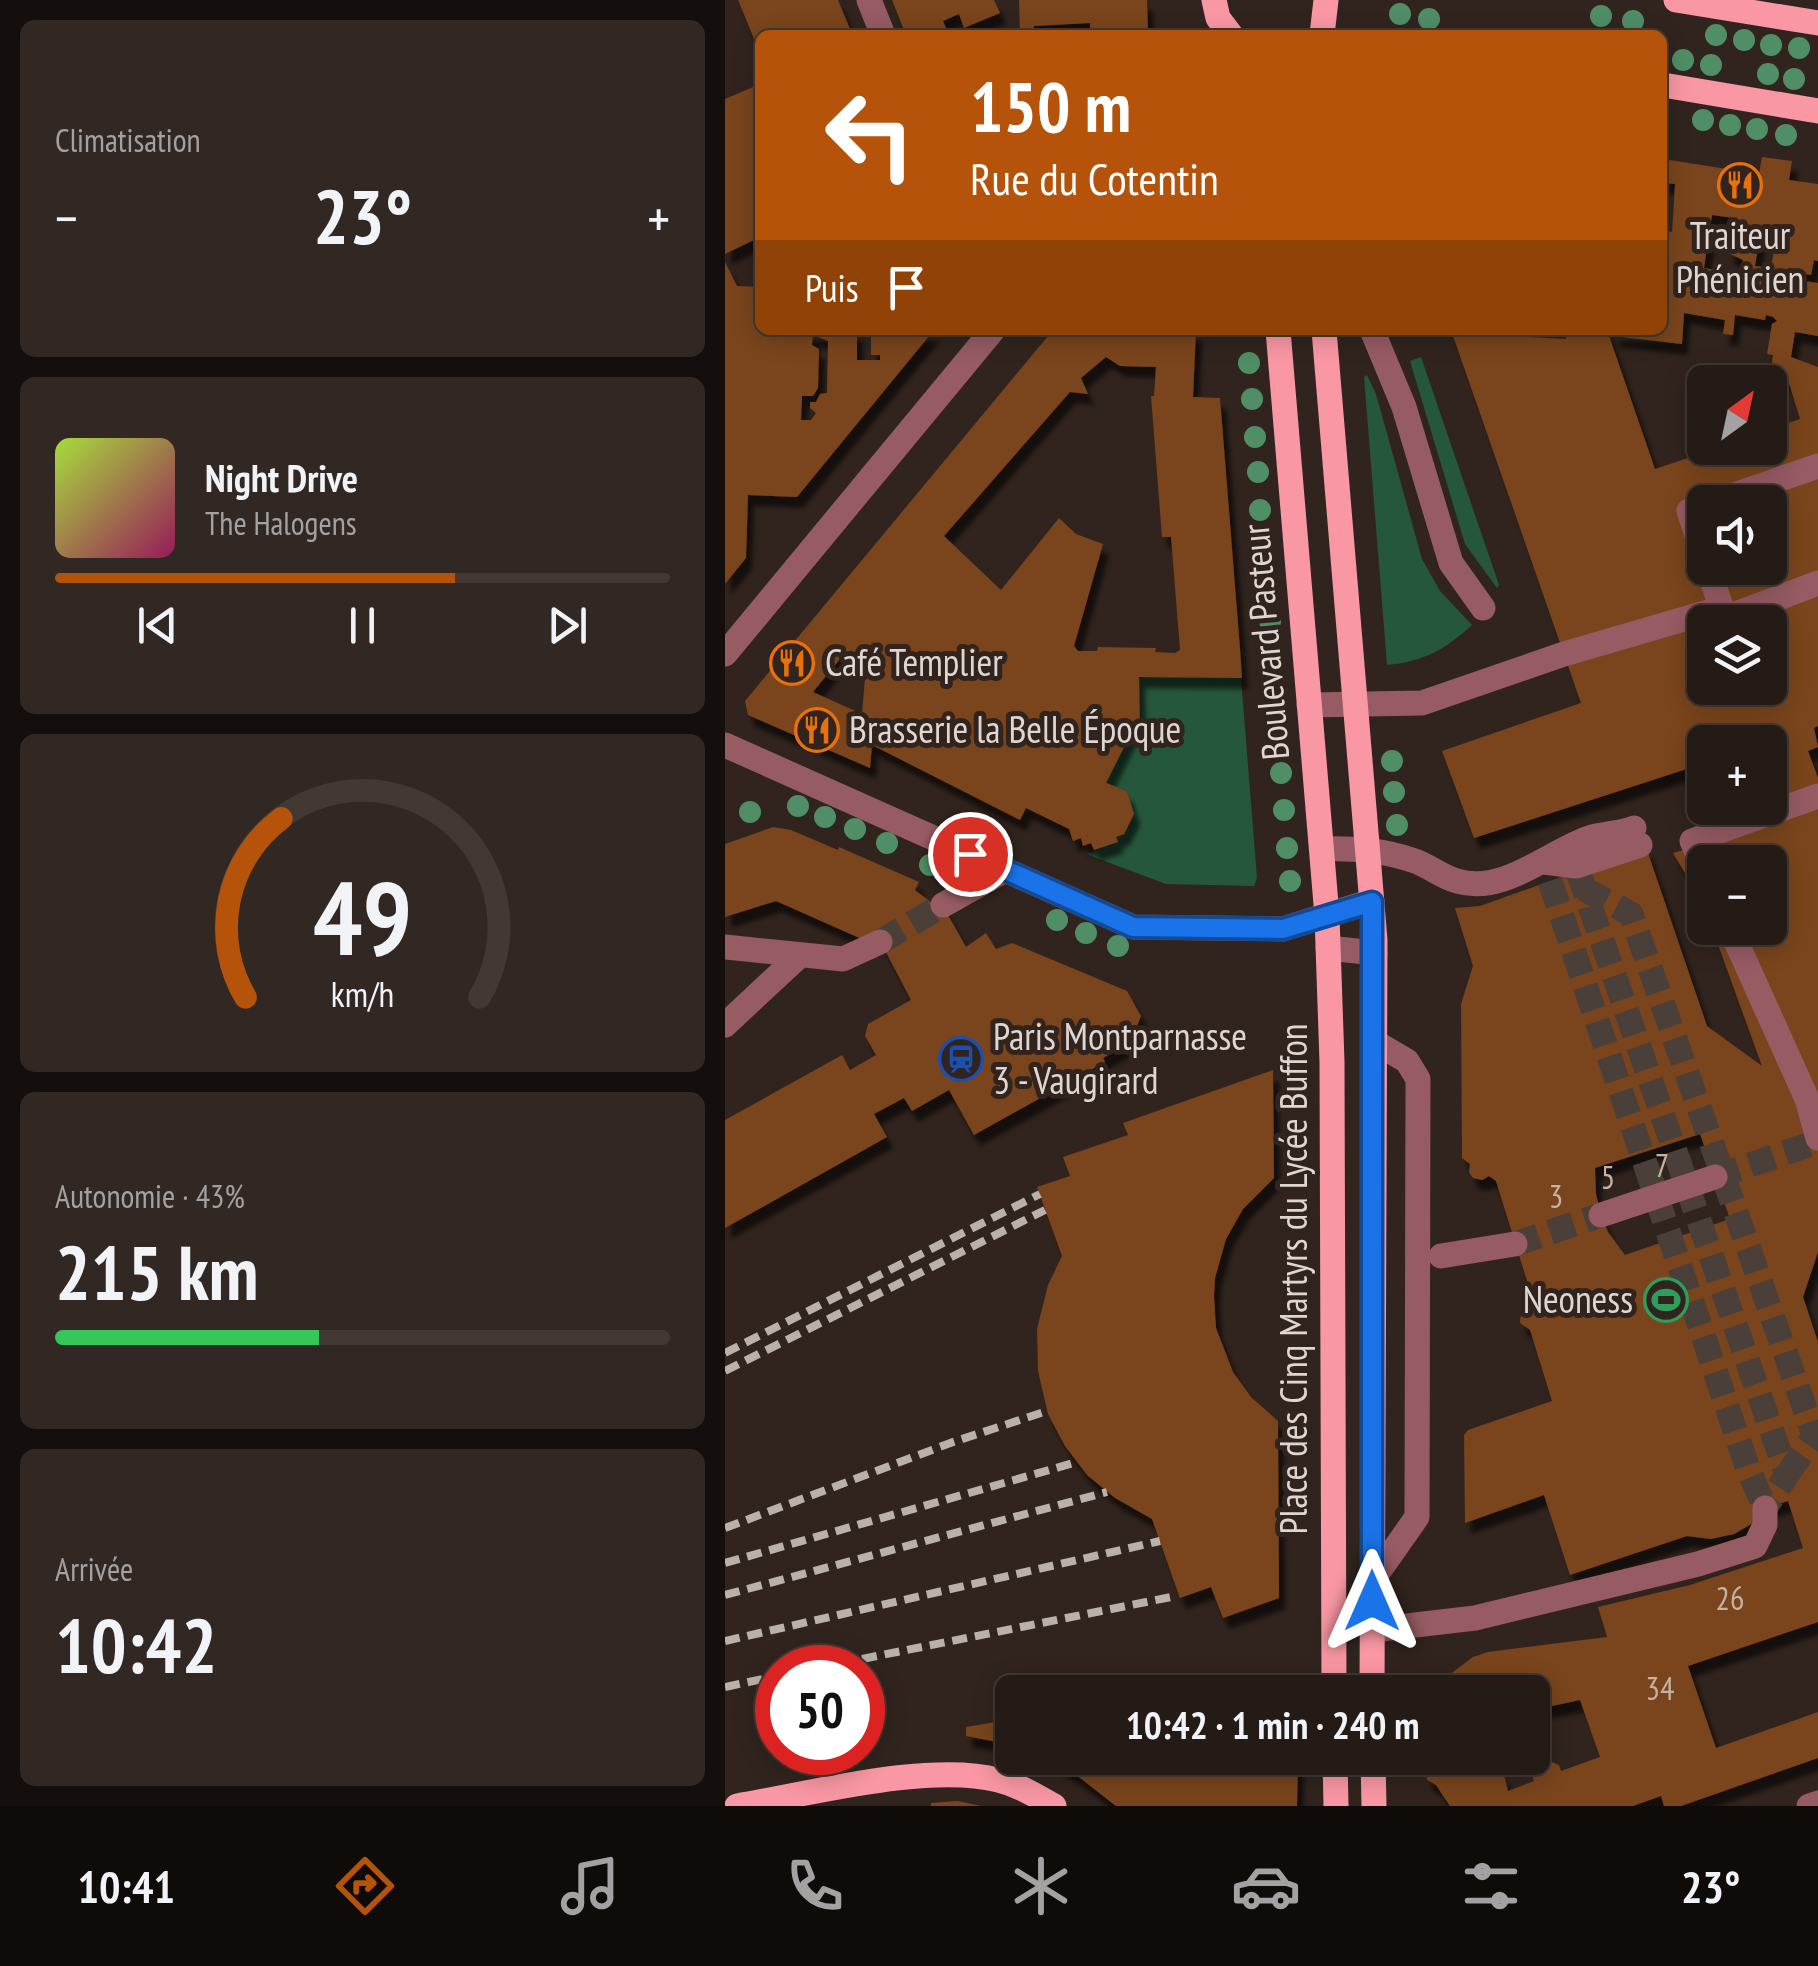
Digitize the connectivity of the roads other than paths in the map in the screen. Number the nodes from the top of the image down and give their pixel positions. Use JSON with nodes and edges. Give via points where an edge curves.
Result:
{"nodes":[{"id":1,"x":869,"y":0,"type":"edge"},
{"id":2,"x":1214,"y":0,"type":"edge"},
{"id":3,"x":1326,"y":0,"type":"edge"},
{"id":4,"x":1693,"y":1,"type":"edge"},
{"id":5,"x":1818,"y":23,"type":"edge"},
{"id":6,"x":881,"y":30,"type":"edge"},
{"id":7,"x":1227,"y":30,"type":"edge"},
{"id":8,"x":1323,"y":30,"type":"edge"},
{"id":9,"x":1667,"y":86,"type":"edge"},
{"id":10,"x":1818,"y":111,"type":"edge"},
{"id":11,"x":989,"y":335,"type":"edge"},
{"id":12,"x":1278,"y":335,"type":"edge"},
{"id":13,"x":1324,"y":335,"type":"edge"},
{"id":14,"x":1374,"y":335,"type":"edge"},
{"id":15,"x":1818,"y":466,"type":"edge"},
{"id":16,"x":1763,"y":485,"type":"edge"},
{"id":17,"x":1818,"y":583,"type":"edge"},
{"id":18,"x":1714,"y":585,"type":"edge"},
{"id":19,"x":1721,"y":605,"type":"edge"},
{"id":20,"x":1760,"y":605,"type":"edge"},
{"id":21,"x":1483,"y":608,"type":"dead end"},
{"id":22,"x":1687,"y":618,"type":"edge"},
{"id":23,"x":725,"y":654,"type":"edge"},
{"id":24,"x":1357,"y":704,"type":"junction"},
{"id":25,"x":1309,"y":705,"type":"junction"},
{"id":26,"x":725,"y":745,"type":"edge"},
{"id":27,"x":1818,"y":796,"type":"edge"},
{"id":28,"x":1694,"y":845,"type":"edge"},
{"id":29,"x":1369,"y":848,"type":"junction"},
{"id":30,"x":1322,"y":849,"type":"junction"},
{"id":31,"x":1005,"y":870,"type":"junction"},
{"id":32,"x":1547,"y":872,"type":"junction"},
{"id":33,"x":1372,"y":902,"type":"junction"},
{"id":34,"x":943,"y":906,"type":"tunnel mouth"},
{"id":35,"x":1327,"y":916,"type":"junction"},
{"id":36,"x":881,"y":942,"type":"tunnel mouth"},
{"id":37,"x":1738,"y":945,"type":"edge"},
{"id":38,"x":1375,"y":946,"type":"junction"},
{"id":39,"x":725,"y":947,"type":"edge"},
{"id":40,"x":1328,"y":948,"type":"junction"},
{"id":41,"x":799,"y":956,"type":"junction"},
{"id":42,"x":725,"y":1025,"type":"edge"},
{"id":43,"x":1373,"y":1041,"type":"junction"},
{"id":44,"x":1816,"y":1141,"type":"edge"},
{"id":45,"x":1715,"y":1177,"type":"tunnel mouth"},
{"id":46,"x":1601,"y":1215,"type":"tunnel mouth"},
{"id":47,"x":1515,"y":1244,"type":"tunnel mouth"},
{"id":48,"x":1441,"y":1256,"type":"dead end"},
{"id":49,"x":1765,"y":1508,"type":"dead end"},
{"id":50,"x":1372,"y":1581,"type":"junction"},
{"id":51,"x":1373,"y":1630,"type":"junction"},
{"id":52,"x":1333,"y":1675,"type":"edge"},
{"id":53,"x":1372,"y":1675,"type":"edge"},
{"id":54,"x":1335,"y":1775,"type":"edge"},
{"id":55,"x":1373,"y":1775,"type":"edge"},
{"id":56,"x":795,"y":1801,"type":"edge"},
{"id":57,"x":1818,"y":1803,"type":"edge"},
{"id":58,"x":737,"y":1806,"type":"edge"},
{"id":59,"x":1054,"y":1806,"type":"edge"},
{"id":60,"x":1336,"y":1806,"type":"edge"},
{"id":61,"x":1373,"y":1806,"type":"edge"},
{"id":62,"x":1809,"y":1806,"type":"edge"}],
"edges":[{"from":1,"to":6,"type":"street"},
{"from":2,"to":7,"type":"main road"},
{"from":3,"to":8,"type":"main road"},
{"from":4,"to":5,"type":"main road"},
{"from":9,"to":10,"type":"main road"},
{"from":11,"to":23,"type":"street"},
{"from":12,"to":25,"type":"main road","name":"Boulevard Pasteur"},
{"from":13,"to":24,"type":"main road"},
{"from":14,"to":21,"type":"street","via":[[1405,406],[1451,563]]},
{"from":15,"to":16,"type":"street"},
{"from":17,"to":20,"type":"street"},
{"from":18,"to":19,"type":"street"},
{"from":22,"to":24,"type":"street","via":[[1422,703]]},
{"from":24,"to":25,"type":"street"},
{"from":24,"to":29,"type":"main road"},
{"from":25,"to":30,"type":"main road","name":"Boulevard Pasteur"},
{"from":26,"to":31,"type":"street"},
{"from":27,"to":28,"type":"street"},
{"from":29,"to":30,"type":"street"},
{"from":29,"to":32,"type":"street","via":[[1459,882]]},
{"from":29,"to":33,"type":"main road"},
{"from":30,"to":35,"type":"main road","name":"Boulevard Pasteur"},
{"from":31,"to":34,"type":"street"},
{"from":31,"to":35,"type":"street","via":[[1133,927],[1283,929]]},
{"from":32,"to":32,"type":"street","via":[[1590,837],[1635,828],[1577,869]]},
{"from":33,"to":35,"type":"street"},
{"from":33,"to":38,"type":"main road"},
{"from":35,"to":40,"type":"main road","name":"Boulevard Pasteur"},
{"from":36,"to":41,"type":"street","via":[[843,959]]},
{"from":37,"to":44,"type":"street","via":[[1807,1099]]},
{"from":38,"to":40,"type":"street"},
{"from":38,"to":43,"type":"main road","name":"Place des Cinq Martyrs du Lycée Buffon"},
{"from":39,"to":41,"type":"street"},
{"from":40,"to":52,"type":"main road","name":"Place des Cinq Martyrs du Lycée Buffon"},
{"from":41,"to":42,"type":"street"},
{"from":43,"to":50,"type":"main road","name":"Place des Cinq Martyrs du Lycée Buffon"},
{"from":43,"to":50,"type":"street","name":"Place des Cinq Martyrs du Lycée Buffon","via":[[1407,1060],[1418,1079],[1417,1517]]},
{"from":45,"to":46,"type":"street"},
{"from":47,"to":48,"type":"street"},
{"from":49,"to":51,"type":"street","via":[[1755,1546],[1705,1571],[1475,1618]]},
{"from":50,"to":51,"type":"main road","name":"Place des Cinq Martyrs du Lycée Buffon"},
{"from":51,"to":53,"type":"main road","name":"Place des Cinq Martyrs du Lycée Buffon"},
{"from":54,"to":60,"type":"main road"},
{"from":55,"to":61,"type":"main road"},
{"from":56,"to":58,"type":"main road"},
{"from":56,"to":59,"type":"main road","via":[[957,1774],[1019,1786]]},
{"from":57,"to":62,"type":"street"}]}
